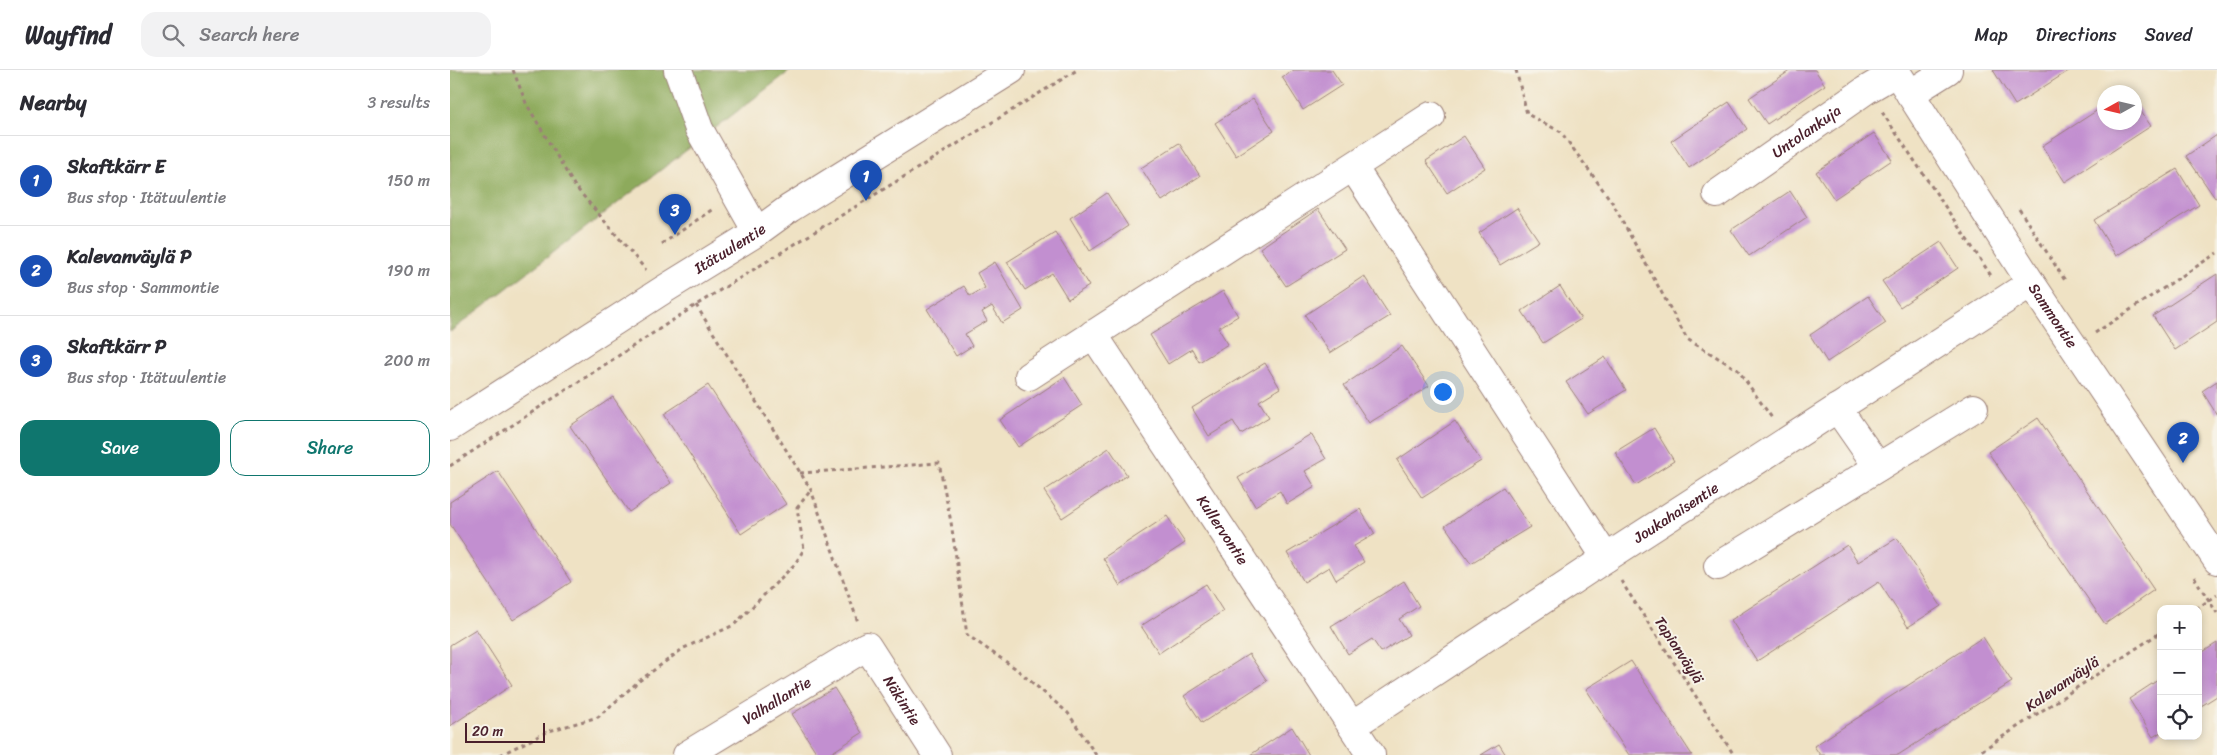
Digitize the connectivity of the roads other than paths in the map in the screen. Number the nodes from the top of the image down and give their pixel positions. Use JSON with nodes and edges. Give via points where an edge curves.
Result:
{"nodes":[{"id":1,"x":678,"y":70,"type":"edge"},
{"id":2,"x":1011,"y":70,"type":"edge"},
{"id":3,"x":1948,"y":70,"type":"edge"},
{"id":4,"x":1901,"y":79,"type":"edge"},
{"id":5,"x":1432,"y":116,"type":"dead end"},
{"id":6,"x":1353,"y":167,"type":"junction"},
{"id":7,"x":1717,"y":194,"type":"dead end"},
{"id":8,"x":757,"y":232,"type":"junction"},
{"id":9,"x":2031,"y":284,"type":"junction"},
{"id":10,"x":1093,"y":334,"type":"junction"},
{"id":11,"x":1029,"y":376,"type":"dead end"},
{"id":12,"x":1837,"y":408,"type":"junction"},
{"id":13,"x":1974,"y":408,"type":"dead end"},
{"id":14,"x":450,"y":427,"type":"edge"},
{"id":15,"x":1878,"y":467,"type":"junction"},
{"id":16,"x":1606,"y":558,"type":"junction"},
{"id":17,"x":2217,"y":560,"type":"edge"},
{"id":18,"x":1718,"y":566,"type":"dead end"},
{"id":19,"x":867,"y":646,"type":"joint"},
{"id":20,"x":1352,"y":726,"type":"junction"},
{"id":21,"x":687,"y":755,"type":"edge"},
{"id":22,"x":937,"y":755,"type":"edge"},
{"id":23,"x":1372,"y":755,"type":"edge"}],
"edges":[{"from":1,"to":8,"type":"street","via":[[699,129]]},
{"from":2,"to":8,"type":"street","name":"Itätuulentie"},
{"from":3,"to":4,"type":"street","name":"Untolankuja"},
{"from":4,"to":7,"type":"street","name":"Untolankuja","via":[[1866,90]]},
{"from":4,"to":9,"type":"street","name":"Sammontie"},
{"from":5,"to":6,"type":"street"},
{"from":6,"to":10,"type":"street"},
{"from":6,"to":16,"type":"street"},
{"from":8,"to":14,"type":"street","name":"Itätuulentie"},
{"from":9,"to":12,"type":"street","name":"Joukahaisentie"},
{"from":9,"to":17,"type":"street","name":"Sammontie"},
{"from":10,"to":11,"type":"street"},
{"from":10,"to":20,"type":"street","name":"Kullervontie"},
{"from":12,"to":15,"type":"street"},
{"from":12,"to":16,"type":"street","name":"Joukahaisentie"},
{"from":13,"to":15,"type":"street"},
{"from":15,"to":18,"type":"street"},
{"from":16,"to":20,"type":"street","name":"Joukahaisentie"},
{"from":19,"to":21,"type":"street","name":"Valhallantie"},
{"from":19,"to":22,"type":"street","name":"Näkintie"},
{"from":20,"to":23,"type":"street"}]}
